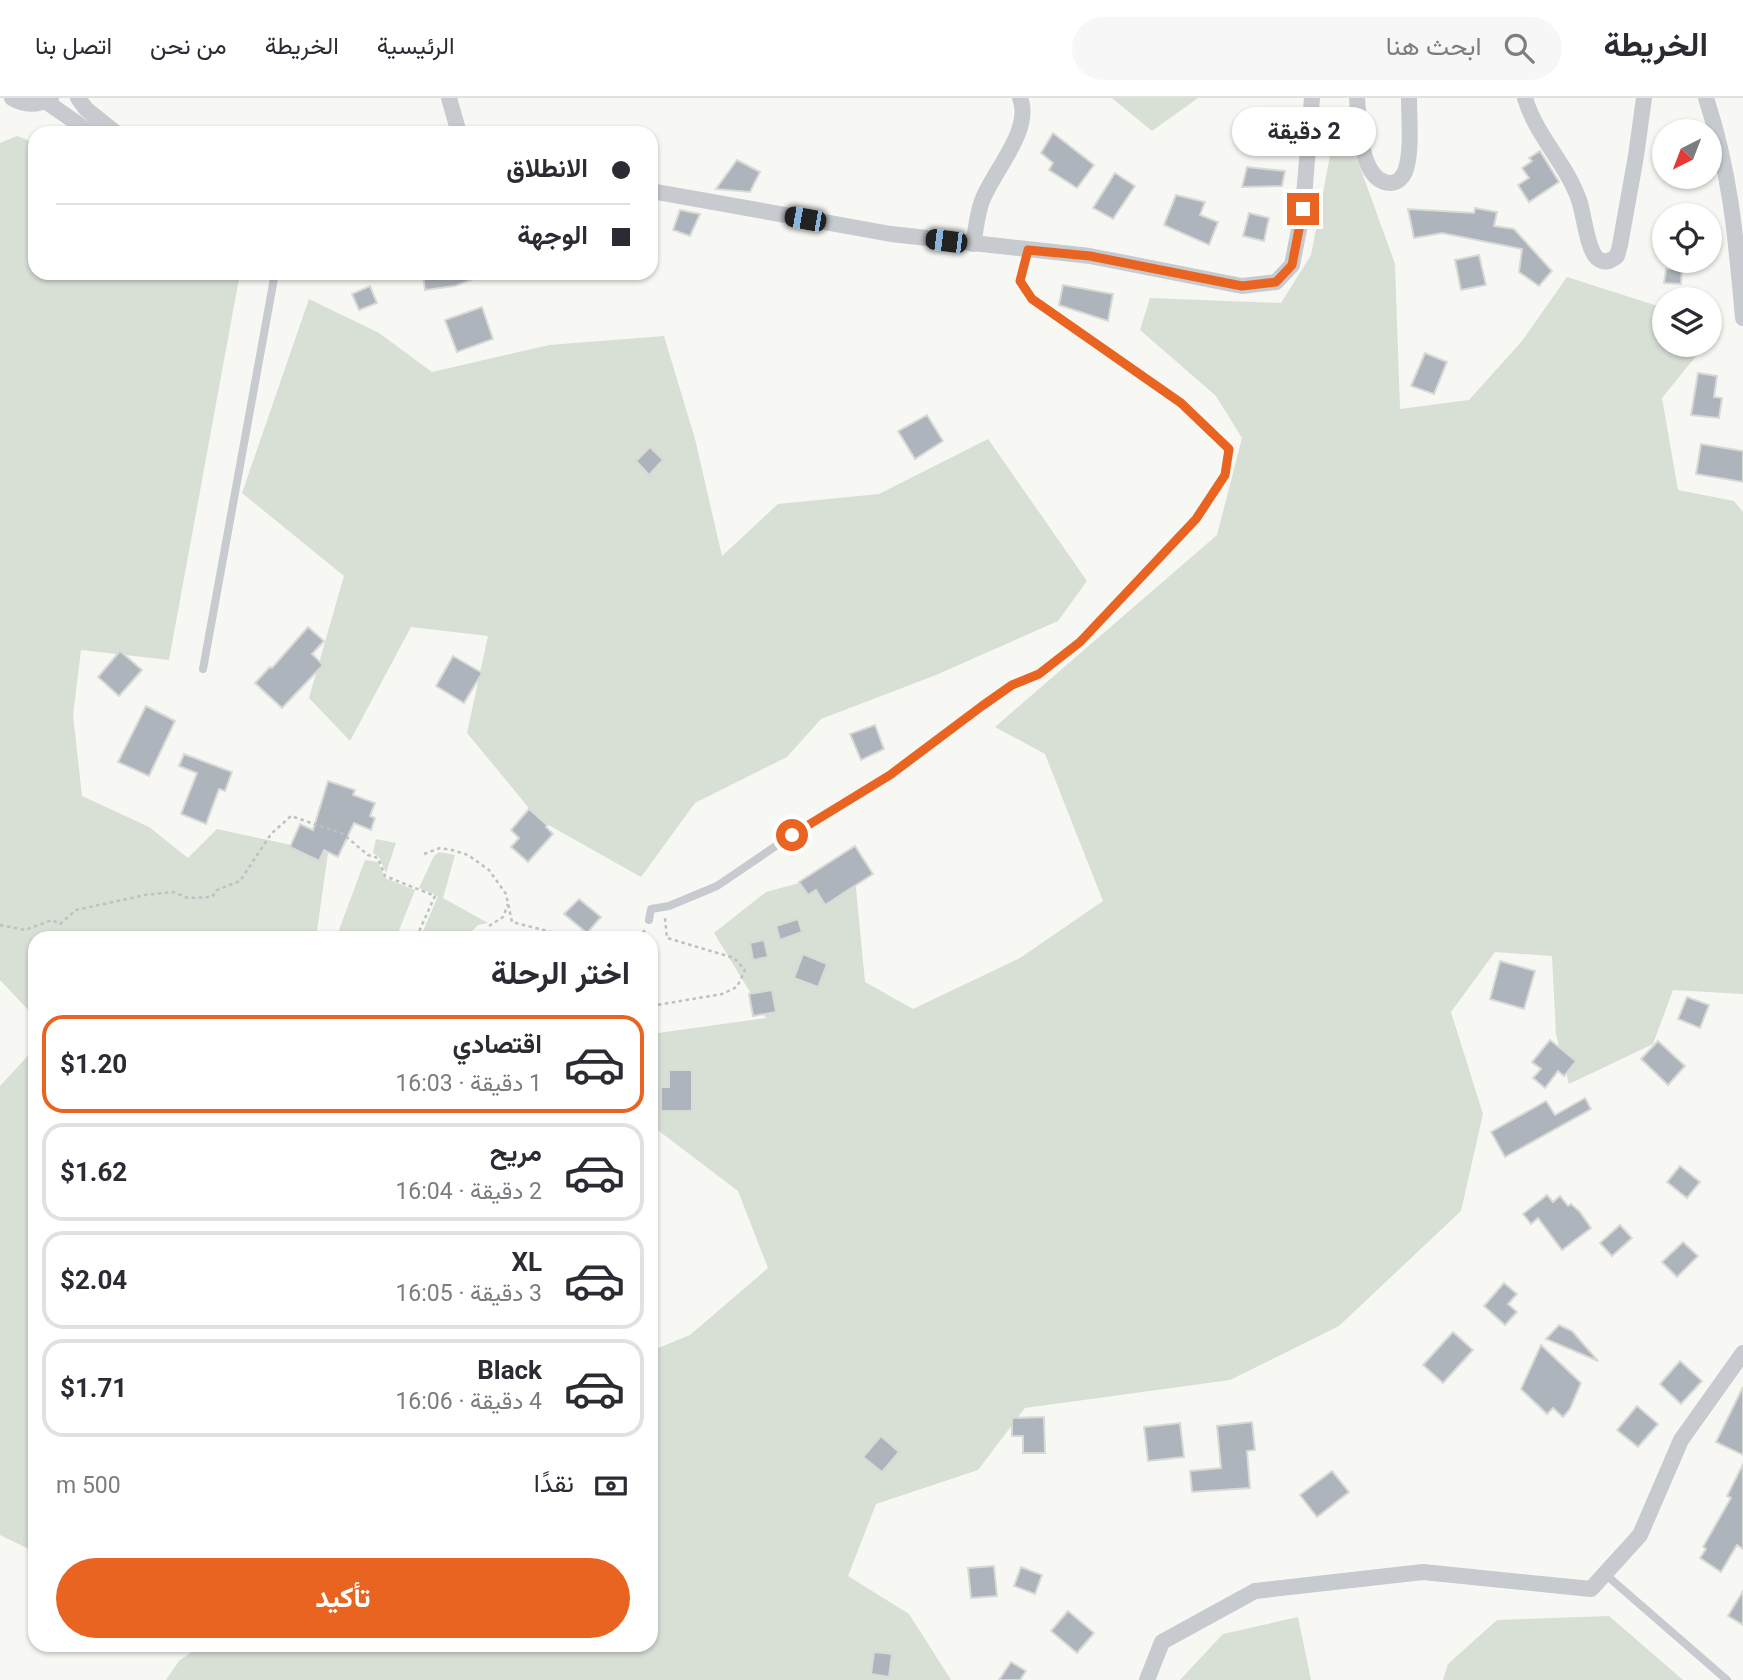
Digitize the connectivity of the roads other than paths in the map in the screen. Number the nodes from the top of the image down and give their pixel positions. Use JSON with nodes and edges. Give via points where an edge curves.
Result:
{"nodes":[{"id":1,"x":78,"y":98,"type":"edge"},
{"id":2,"x":449,"y":98,"type":"edge"},
{"id":3,"x":1020,"y":98,"type":"edge"},
{"id":4,"x":1312,"y":98,"type":"edge"},
{"id":5,"x":1357,"y":98,"type":"edge"},
{"id":6,"x":1409,"y":98,"type":"edge"},
{"id":7,"x":1525,"y":98,"type":"edge"},
{"id":8,"x":1644,"y":98,"type":"edge"},
{"id":9,"x":1706,"y":98,"type":"edge"},
{"id":10,"x":8,"y":99,"type":"edge"},
{"id":11,"x":48,"y":100,"type":"edge"},
{"id":12,"x":81,"y":126,"type":"edge"},
{"id":13,"x":107,"y":126,"type":"edge"},
{"id":14,"x":457,"y":126,"type":"edge"},
{"id":15,"x":658,"y":192,"type":"edge"},
{"id":16,"x":973,"y":244,"type":"junction"},
{"id":17,"x":1028,"y":250,"type":"junction"},
{"id":18,"x":274,"y":280,"type":"edge"},
{"id":19,"x":1743,"y":318,"type":"edge"},
{"id":20,"x":203,"y":668,"type":"dead end"},
{"id":21,"x":649,"y":920,"type":"dead end"},
{"id":22,"x":1743,"y":1353,"type":"edge"},
{"id":23,"x":1735,"y":1377,"type":"edge"},
{"id":24,"x":1605,"y":1574,"type":"junction"},
{"id":25,"x":1147,"y":1680,"type":"edge"},
{"id":26,"x":1727,"y":1680,"type":"edge"}],
"edges":[{"from":1,"to":13,"type":"street"},
{"from":2,"to":14,"type":"street"},
{"from":3,"to":16,"type":"street","via":[[1020,130],[982,200]]},
{"from":4,"to":17,"type":"street","via":[[1303,209],[1292,265],[1276,282],[1242,286],[1090,256]]},
{"from":5,"to":6,"type":"street","via":[[1365,157],[1372,173],[1389,183],[1405,172]]},
{"from":7,"to":8,"type":"street","via":[[1569,177],[1594,254],[1607,261],[1616,256],[1620,245]]},
{"from":9,"to":19,"type":"street","via":[[1731,194]]},
{"from":10,"to":11,"type":"street","via":[[29,104]]},
{"from":11,"to":12,"type":"street"},
{"from":15,"to":16,"type":"street"},
{"from":16,"to":17,"type":"street"},
{"from":17,"to":21,"type":"lane","via":[[1020,281],[1032,299],[1181,403],[1229,449],[1225,475],[1196,519],[1110,612],[1039,674],[1012,685],[890,775],[717,886],[651,909]]},
{"from":18,"to":20,"type":"lane"},
{"from":22,"to":23,"type":"street"},
{"from":23,"to":24,"type":"street","via":[[1681,1440],[1640,1535]]},
{"from":24,"to":25,"type":"street","via":[[1591,1589],[1423,1572],[1255,1591],[1162,1642]]},
{"from":24,"to":26,"type":"lane"}]}
